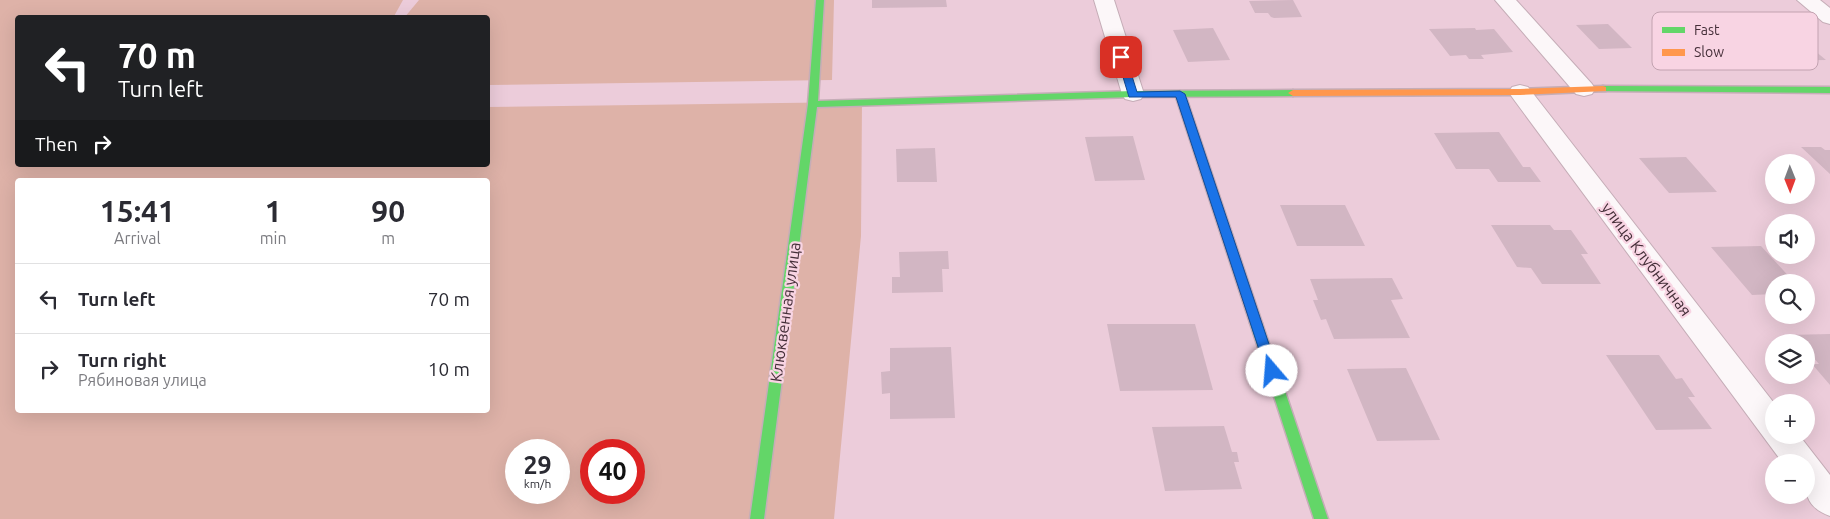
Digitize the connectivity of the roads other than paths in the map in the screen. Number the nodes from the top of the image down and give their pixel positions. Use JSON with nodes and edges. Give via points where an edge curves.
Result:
{"nodes":[{"id":1,"x":820,"y":0,"type":"edge"},
{"id":2,"x":1104,"y":0,"type":"edge"},
{"id":3,"x":1506,"y":0,"type":"edge"},
{"id":4,"x":1807,"y":0,"type":"edge"},
{"id":5,"x":1830,"y":18,"type":"edge"},
{"id":6,"x":1584,"y":89,"type":"junction"},
{"id":7,"x":1830,"y":90,"type":"edge"},
{"id":8,"x":1520,"y":92,"type":"junction"},
{"id":9,"x":1133,"y":94,"type":"junction"},
{"id":10,"x":1180,"y":94,"type":"junction"},
{"id":11,"x":813,"y":104,"type":"junction"},
{"id":12,"x":1765,"y":415,"type":"edge"},
{"id":13,"x":1787,"y":444,"type":"edge"},
{"id":14,"x":1795,"y":454,"type":"edge"},
{"id":15,"x":1815,"y":482,"type":"edge"},
{"id":16,"x":1830,"y":501,"type":"edge"},
{"id":17,"x":757,"y":519,"type":"edge"},
{"id":18,"x":1321,"y":519,"type":"edge"}],
"edges":[{"from":1,"to":11,"type":"street","name":"Клюквенная улица"},
{"from":2,"to":9,"type":"street"},
{"from":3,"to":6,"type":"street"},
{"from":4,"to":5,"type":"street"},
{"from":6,"to":7,"type":"street"},
{"from":6,"to":8,"type":"street"},
{"from":8,"to":10,"type":"street"},
{"from":8,"to":12,"type":"street","name":"улица Клубничная"},
{"from":9,"to":10,"type":"street"},
{"from":9,"to":11,"type":"street"},
{"from":10,"to":18,"type":"street"},
{"from":11,"to":17,"type":"street","name":"Клюквенная улица"},
{"from":13,"to":14,"type":"street"},
{"from":15,"to":16,"type":"street"}]}
